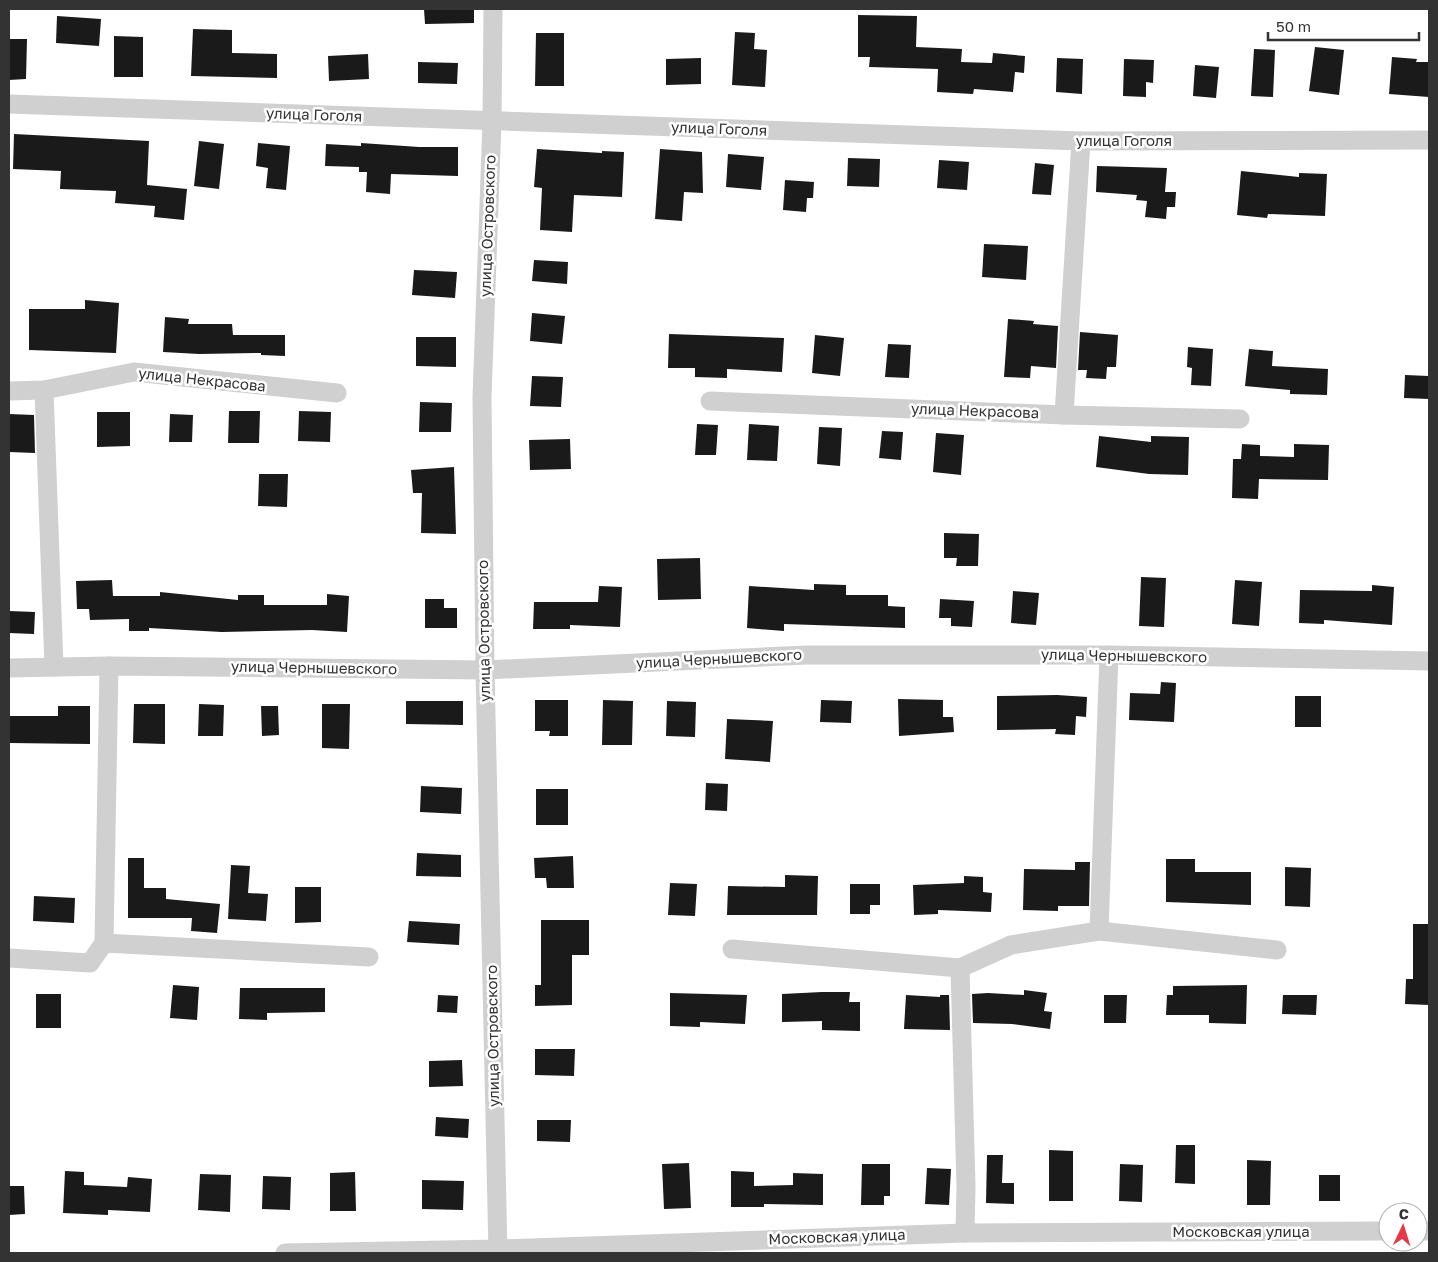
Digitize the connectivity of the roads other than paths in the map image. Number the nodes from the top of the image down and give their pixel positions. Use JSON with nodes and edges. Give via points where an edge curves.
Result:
{"nodes":[{"id":1,"x":493,"y":9,"type":"edge"},
{"id":2,"x":9,"y":104,"type":"edge"},
{"id":3,"x":492,"y":122,"type":"junction"},
{"id":4,"x":1429,"y":140,"type":"edge"},
{"id":5,"x":1081,"y":141,"type":"junction"},
{"id":6,"x":44,"y":390,"type":"junction"},
{"id":7,"x":9,"y":391,"type":"edge"},
{"id":8,"x":337,"y":393,"type":"dead end"},
{"id":9,"x":710,"y":401,"type":"dead end"},
{"id":10,"x":1064,"y":415,"type":"junction"},
{"id":11,"x":1240,"y":419,"type":"dead end"},
{"id":12,"x":1109,"y":654,"type":"junction"},
{"id":13,"x":1429,"y":661,"type":"edge"},
{"id":14,"x":109,"y":666,"type":"junction"},
{"id":15,"x":54,"y":667,"type":"junction"},
{"id":16,"x":9,"y":668,"type":"edge"},
{"id":17,"x":485,"y":670,"type":"junction"},
{"id":18,"x":1099,"y":932,"type":"junction"},
{"id":19,"x":104,"y":943,"type":"junction"},
{"id":20,"x":732,"y":949,"type":"dead end"},
{"id":21,"x":1277,"y":950,"type":"dead end"},
{"id":22,"x":370,"y":957,"type":"dead end"},
{"id":23,"x":9,"y":958,"type":"edge"},
{"id":24,"x":960,"y":968,"type":"junction"},
{"id":25,"x":1378,"y":1231,"type":"edge"},
{"id":26,"x":965,"y":1233,"type":"junction"},
{"id":27,"x":847,"y":1245,"type":"edge"},
{"id":28,"x":498,"y":1251,"type":"edge"},
{"id":29,"x":285,"y":1253,"type":"edge"}],
"edges":[{"from":1,"to":3,"type":"street","name":"улица Островского"},
{"from":2,"to":3,"type":"street","name":"улица Гоголя"},
{"from":3,"to":5,"type":"street","name":"улица Гоголя"},
{"from":3,"to":17,"type":"street","name":"улица Островского","via":[[482,397]]},
{"from":4,"to":5,"type":"street","name":"улица Гоголя"},
{"from":5,"to":10,"type":"street"},
{"from":6,"to":7,"type":"street","name":"улица Некрасова"},
{"from":6,"to":8,"type":"street","name":"улица Некрасова","via":[[134,372]]},
{"from":6,"to":15,"type":"street"},
{"from":9,"to":10,"type":"street","name":"улица Некрасова"},
{"from":10,"to":11,"type":"street","name":"улица Некрасова"},
{"from":12,"to":13,"type":"street","name":"улица Чернышевского"},
{"from":12,"to":17,"type":"street","name":"улица Чернышевского","via":[[808,655]]},
{"from":12,"to":18,"type":"street"},
{"from":14,"to":15,"type":"street","name":"улица Чернышевского"},
{"from":14,"to":17,"type":"street","name":"улица Чернышевского"},
{"from":14,"to":19,"type":"street"},
{"from":15,"to":16,"type":"street","name":"улица Чернышевского"},
{"from":17,"to":28,"type":"street","name":"улица Островского"},
{"from":18,"to":21,"type":"street"},
{"from":18,"to":24,"type":"street","via":[[1011,945]]},
{"from":19,"to":22,"type":"street"},
{"from":19,"to":23,"type":"street","via":[[90,963]]},
{"from":20,"to":24,"type":"street"},
{"from":24,"to":26,"type":"street"},
{"from":25,"to":26,"type":"street","name":"Московская улица"},
{"from":26,"to":27,"type":"street","name":"Московская улица"},
{"from":27,"to":28,"type":"street","name":"Московская улица"},
{"from":28,"to":29,"type":"street","name":"Московская улица"}]}
